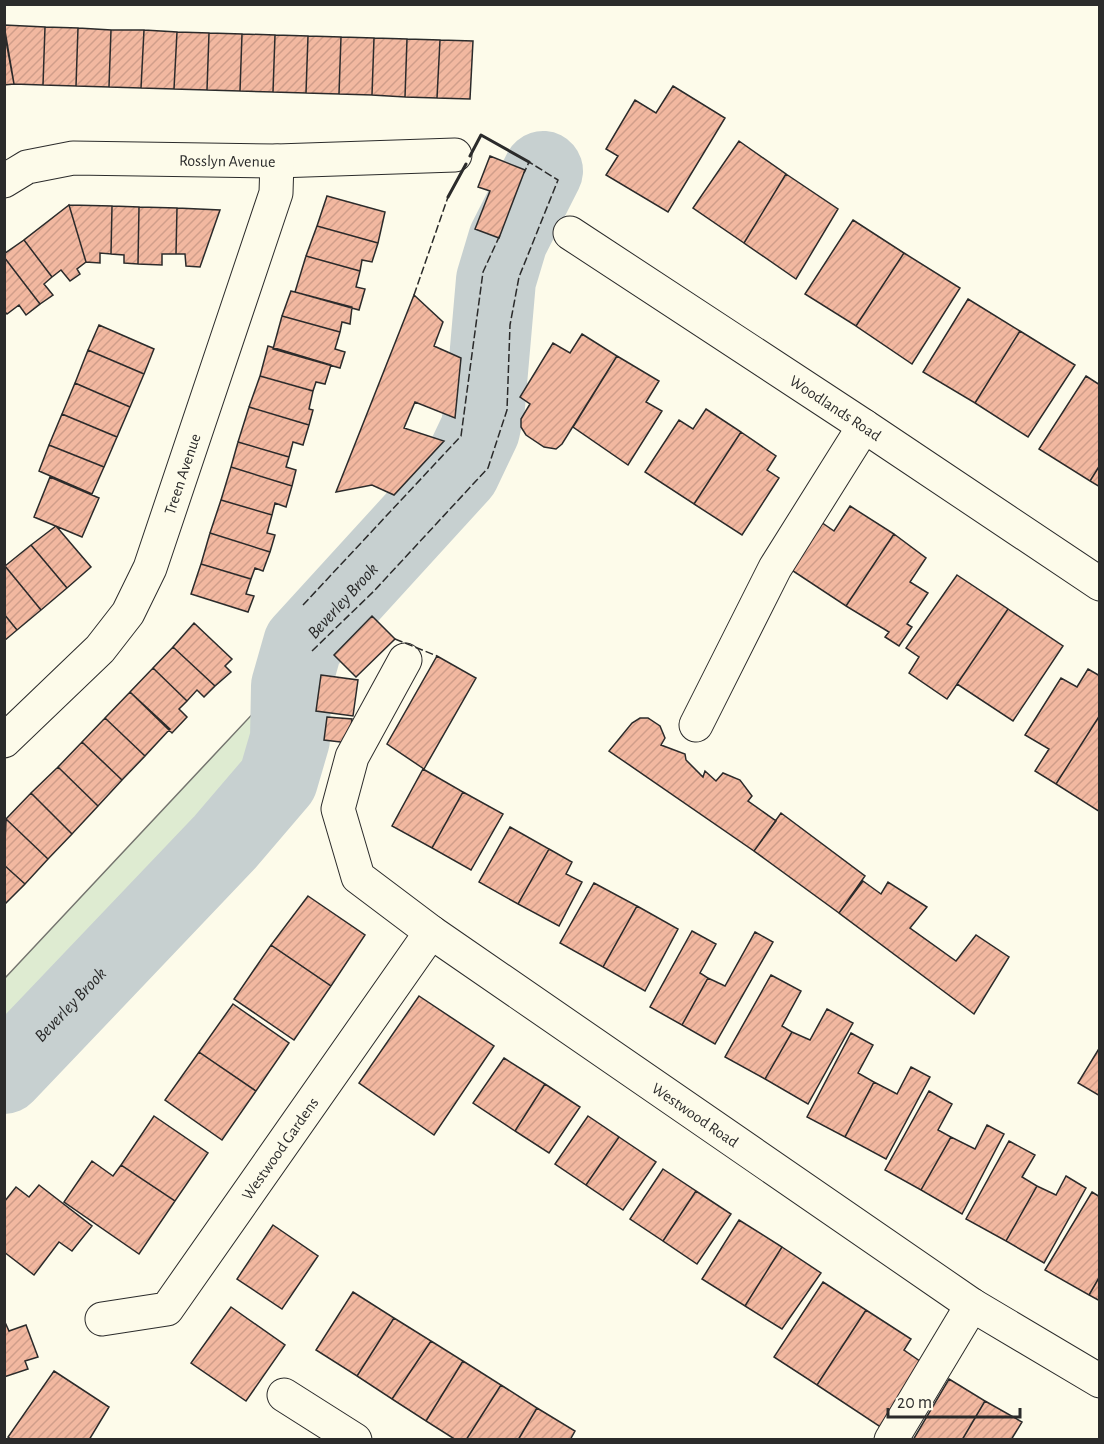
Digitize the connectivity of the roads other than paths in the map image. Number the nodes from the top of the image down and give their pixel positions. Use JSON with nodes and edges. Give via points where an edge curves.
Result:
{"nodes":[{"id":1,"x":455,"y":154,"type":"dead end"},
{"id":2,"x":277,"y":161,"type":"junction"},
{"id":3,"x":4,"y":180,"type":"edge"},
{"id":4,"x":570,"y":233,"type":"dead end"},
{"id":5,"x":864,"y":426,"type":"junction"},
{"id":6,"x":1100,"y":584,"type":"edge"},
{"id":7,"x":405,"y":660,"type":"dead end"},
{"id":8,"x":696,"y":725,"type":"dead end"},
{"id":9,"x":5,"y":739,"type":"edge"},
{"id":10,"x":431,"y":932,"type":"junction"},
{"id":11,"x":972,"y":1305,"type":"junction"},
{"id":12,"x":102,"y":1319,"type":"dead end"},
{"id":13,"x":1100,"y":1381,"type":"edge"},
{"id":14,"x":284,"y":1395,"type":"dead end"},
{"id":15,"x":355,"y":1440,"type":"edge"},
{"id":16,"x":891,"y":1440,"type":"edge"}],
"edges":[{"from":1,"to":2,"type":"street","name":"Rosslyn Avenue"},
{"from":2,"to":3,"type":"street","name":"Rosslyn Avenue","via":[[73,158],[27,167]]},
{"from":2,"to":9,"type":"street","name":"Treen Avenue","via":[[276,193],[150,568],[128,613],[100,649]]},
{"from":4,"to":5,"type":"street","name":"Woodlands Road"},
{"from":5,"to":6,"type":"street","name":"Woodlands Road"},
{"from":5,"to":8,"type":"street","via":[[775,568]]},
{"from":7,"to":10,"type":"street","name":"Westwood Road","via":[[352,757],[338,809],[358,877]]},
{"from":10,"to":11,"type":"street","name":"Westwood Road"},
{"from":10,"to":12,"type":"street","name":"Westwood Gardens","via":[[167,1309]]},
{"from":11,"to":13,"type":"street","name":"Westwood Road"},
{"from":11,"to":16,"type":"street"},
{"from":14,"to":15,"type":"street"}]}
